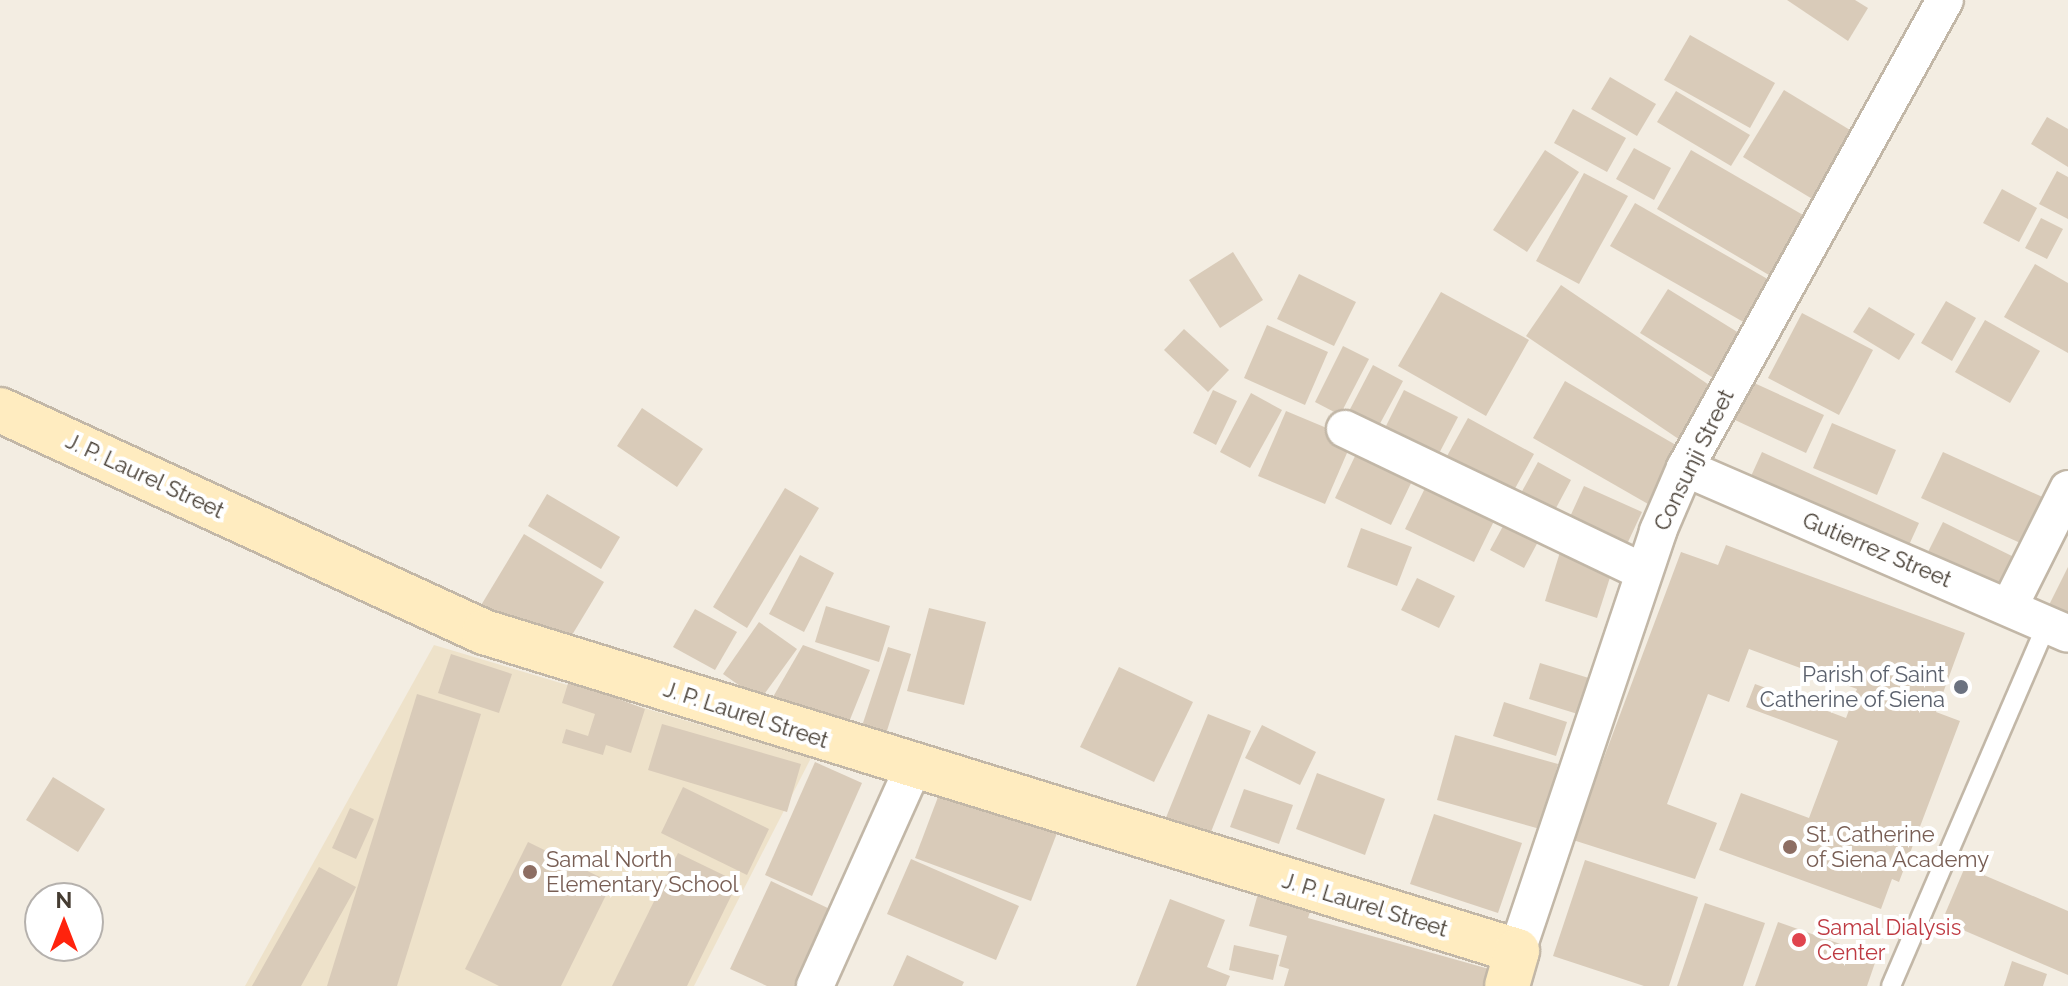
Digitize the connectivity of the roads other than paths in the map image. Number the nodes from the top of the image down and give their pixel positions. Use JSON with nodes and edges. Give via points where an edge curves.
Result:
{"nodes":[{"id":1,"x":1945,"y":0,"type":"edge"},
{"id":2,"x":0,"y":410,"type":"edge"},
{"id":3,"x":1345,"y":429,"type":"dead end"},
{"id":4,"x":1685,"y":468,"type":"junction"},
{"id":5,"x":2068,"y":489,"type":"edge"},
{"id":6,"x":1644,"y":572,"type":"junction"},
{"id":7,"x":2009,"y":607,"type":"junction"},
{"id":8,"x":2057,"y":629,"type":"edge"},
{"id":9,"x":913,"y":768,"type":"junction"},
{"id":10,"x":1520,"y":974,"type":"edge"},
{"id":11,"x":815,"y":986,"type":"edge"},
{"id":12,"x":1891,"y":986,"type":"edge"}],
"edges":[{"from":1,"to":4,"type":"street","name":"Consunji Street"},
{"from":2,"to":9,"type":"main road","name":"J. P. Laurel Street","via":[[484,632]]},
{"from":3,"to":6,"type":"street"},
{"from":4,"to":6,"type":"street","name":"Consunji Street"},
{"from":4,"to":7,"type":"street","name":"Gutierrez Street"},
{"from":5,"to":7,"type":"street"},
{"from":6,"to":10,"type":"street","name":"Consunji Street"},
{"from":7,"to":8,"type":"street","name":"Gutierrez Street"},
{"from":8,"to":12,"type":"lane"},
{"from":9,"to":10,"type":"main road","name":"J. P. Laurel Street"},
{"from":9,"to":11,"type":"street"}]}
